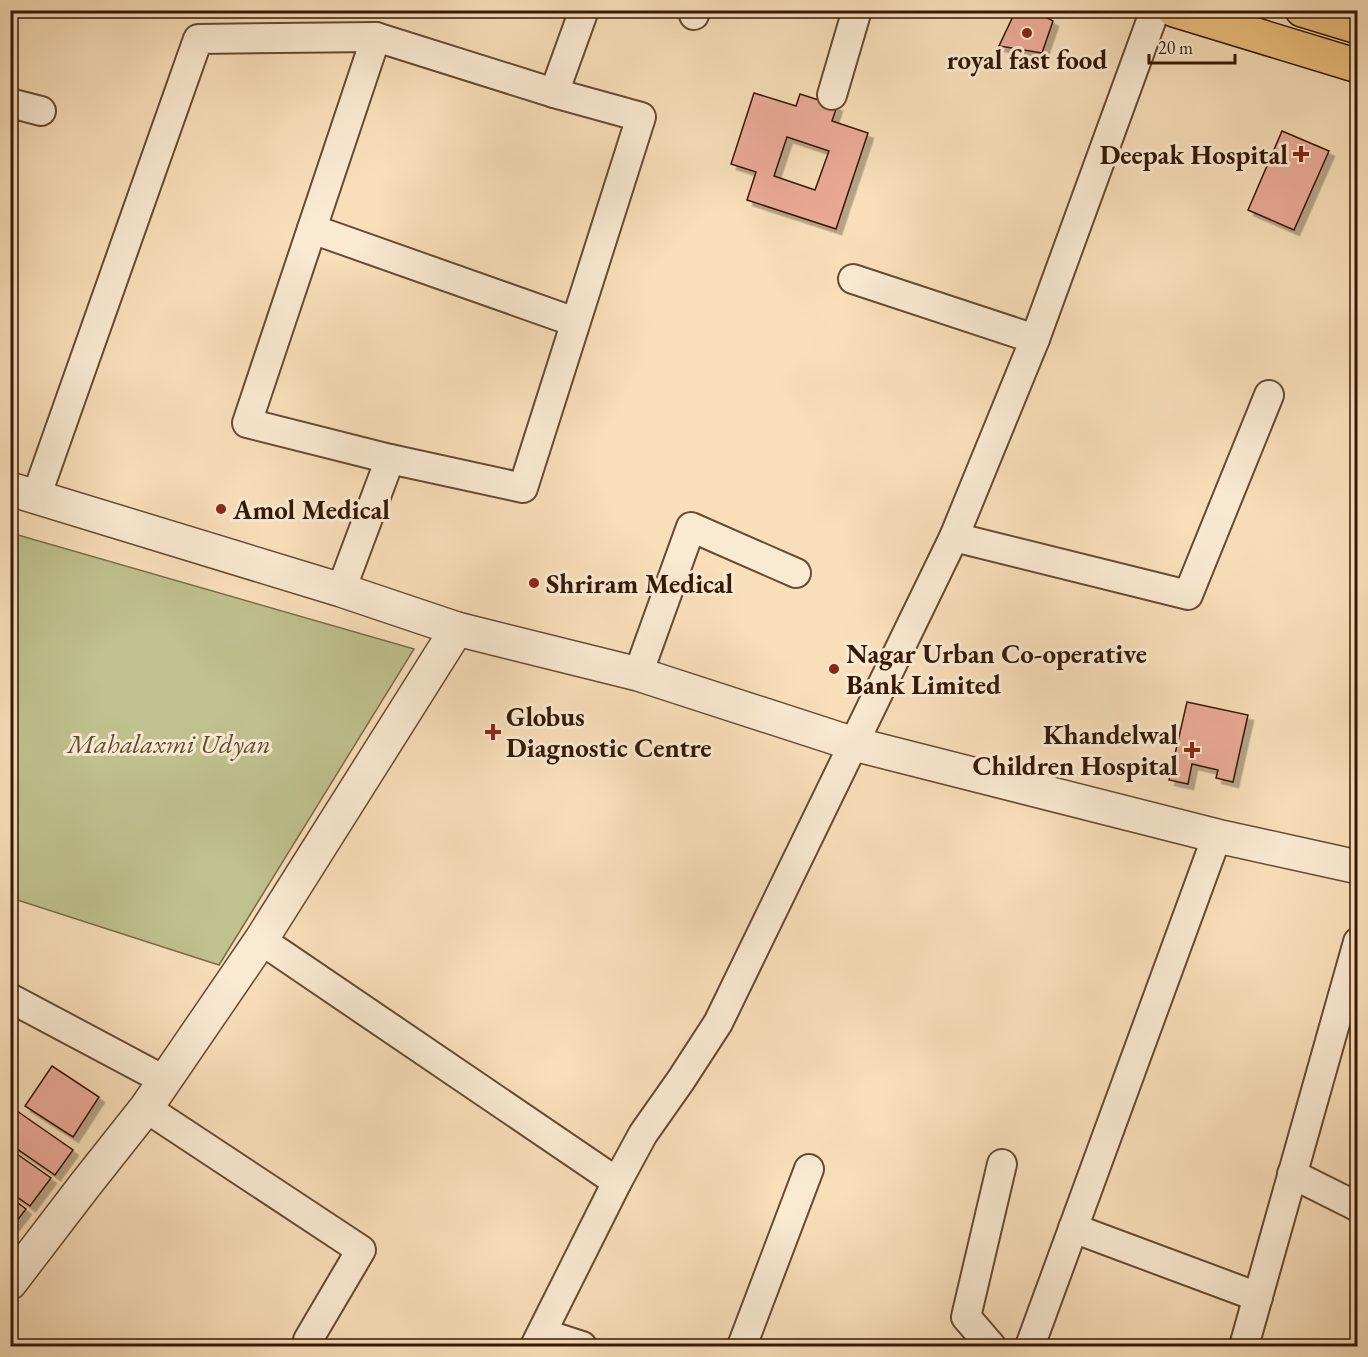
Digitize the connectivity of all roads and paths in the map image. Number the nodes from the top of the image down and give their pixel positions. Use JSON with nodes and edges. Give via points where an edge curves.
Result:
{"nodes":[{"id":1,"x":584,"y":10,"type":"edge"},
{"id":2,"x":857,"y":10,"type":"edge"},
{"id":3,"x":1155,"y":10,"type":"edge"},
{"id":4,"x":1174,"y":10,"type":"edge"},
{"id":5,"x":1302,"y":10,"type":"edge"},
{"id":6,"x":1351,"y":20,"type":"edge"},
{"id":7,"x":376,"y":38,"type":"junction"},
{"id":8,"x":1358,"y":66,"type":"edge"},
{"id":9,"x":554,"y":93,"type":"junction"},
{"id":10,"x":832,"y":95,"type":"dead end"},
{"id":11,"x":10,"y":103,"type":"edge"},
{"id":12,"x":41,"y":111,"type":"dead end"},
{"id":13,"x":312,"y":229,"type":"junction"},
{"id":14,"x":853,"y":279,"type":"dead end"},
{"id":15,"x":575,"y":322,"type":"junction"},
{"id":16,"x":1035,"y":339,"type":"junction"},
{"id":17,"x":1269,"y":394,"type":"dead end"},
{"id":18,"x":390,"y":459,"type":"junction"},
{"id":19,"x":23,"y":493,"type":"edge"},
{"id":20,"x":954,"y":537,"type":"junction"},
{"id":21,"x":796,"y":573,"type":"dead end"},
{"id":22,"x":341,"y":590,"type":"junction"},
{"id":23,"x":457,"y":629,"type":"junction"},
{"id":24,"x":638,"y":675,"type":"junction"},
{"id":25,"x":854,"y":744,"type":"junction"},
{"id":26,"x":1217,"y":836,"type":"junction"},
{"id":27,"x":1358,"y":867,"type":"edge"},
{"id":28,"x":261,"y":940,"type":"junction"},
{"id":29,"x":1358,"y":942,"type":"edge"},
{"id":30,"x":10,"y":998,"type":"edge"},
{"id":31,"x":164,"y":1080,"type":"junction"},
{"id":32,"x":146,"y":1108,"type":"junction"},
{"id":33,"x":1002,"y":1164,"type":"dead end"},
{"id":34,"x":809,"y":1169,"type":"dead end"},
{"id":35,"x":1292,"y":1174,"type":"junction"},
{"id":36,"x":617,"y":1182,"type":"junction"},
{"id":37,"x":1358,"y":1207,"type":"edge"},
{"id":38,"x":1073,"y":1228,"type":"junction"},
{"id":39,"x":10,"y":1283,"type":"edge"},
{"id":40,"x":1258,"y":1297,"type":"junction"},
{"id":41,"x":308,"y":1340,"type":"dead end"},
{"id":42,"x":539,"y":1340,"type":"edge"},
{"id":43,"x":582,"y":1347,"type":"edge"},
{"id":44,"x":742,"y":1347,"type":"edge"},
{"id":45,"x":991,"y":1347,"type":"edge"},
{"id":46,"x":1030,"y":1347,"type":"edge"},
{"id":47,"x":1244,"y":1347,"type":"edge"}],
"edges":[{"from":1,"to":9,"type":"street"},
{"from":2,"to":10,"type":"street"},
{"from":3,"to":16,"type":"street"},
{"from":4,"to":8,"type":"main road"},
{"from":5,"to":6,"type":"main road"},
{"from":7,"to":9,"type":"street"},
{"from":7,"to":13,"type":"street"},
{"from":7,"to":19,"type":"street","via":[[198,39]]},
{"from":9,"to":15,"type":"street","via":[[640,117]]},
{"from":11,"to":12,"type":"street"},
{"from":13,"to":15,"type":"street"},
{"from":13,"to":18,"type":"street","via":[[247,423]]},
{"from":14,"to":16,"type":"street"},
{"from":15,"to":18,"type":"street","via":[[523,488]]},
{"from":16,"to":20,"type":"street"},
{"from":17,"to":20,"type":"street","via":[[1188,595]]},
{"from":18,"to":22,"type":"street"},
{"from":19,"to":22,"type":"street"},
{"from":20,"to":25,"type":"street"},
{"from":21,"to":24,"type":"street","via":[[691,527]]},
{"from":22,"to":23,"type":"street"},
{"from":23,"to":24,"type":"street"},
{"from":23,"to":28,"type":"street"},
{"from":24,"to":25,"type":"street"},
{"from":25,"to":26,"type":"street"},
{"from":25,"to":36,"type":"street","via":[[718,1023],[643,1134]]},
{"from":26,"to":27,"type":"street"},
{"from":26,"to":38,"type":"street"},
{"from":28,"to":31,"type":"street"},
{"from":28,"to":36,"type":"street"},
{"from":29,"to":35,"type":"street"},
{"from":30,"to":31,"type":"street"},
{"from":31,"to":32,"type":"street"},
{"from":32,"to":39,"type":"street"},
{"from":32,"to":41,"type":"street","via":[[361,1251]]},
{"from":33,"to":45,"type":"street","via":[[966,1317]]},
{"from":34,"to":44,"type":"street"},
{"from":35,"to":37,"type":"street"},
{"from":35,"to":40,"type":"street"},
{"from":36,"to":42,"type":"street"},
{"from":38,"to":40,"type":"street"},
{"from":38,"to":46,"type":"street"},
{"from":40,"to":47,"type":"street"},
{"from":42,"to":43,"type":"street"}]}
